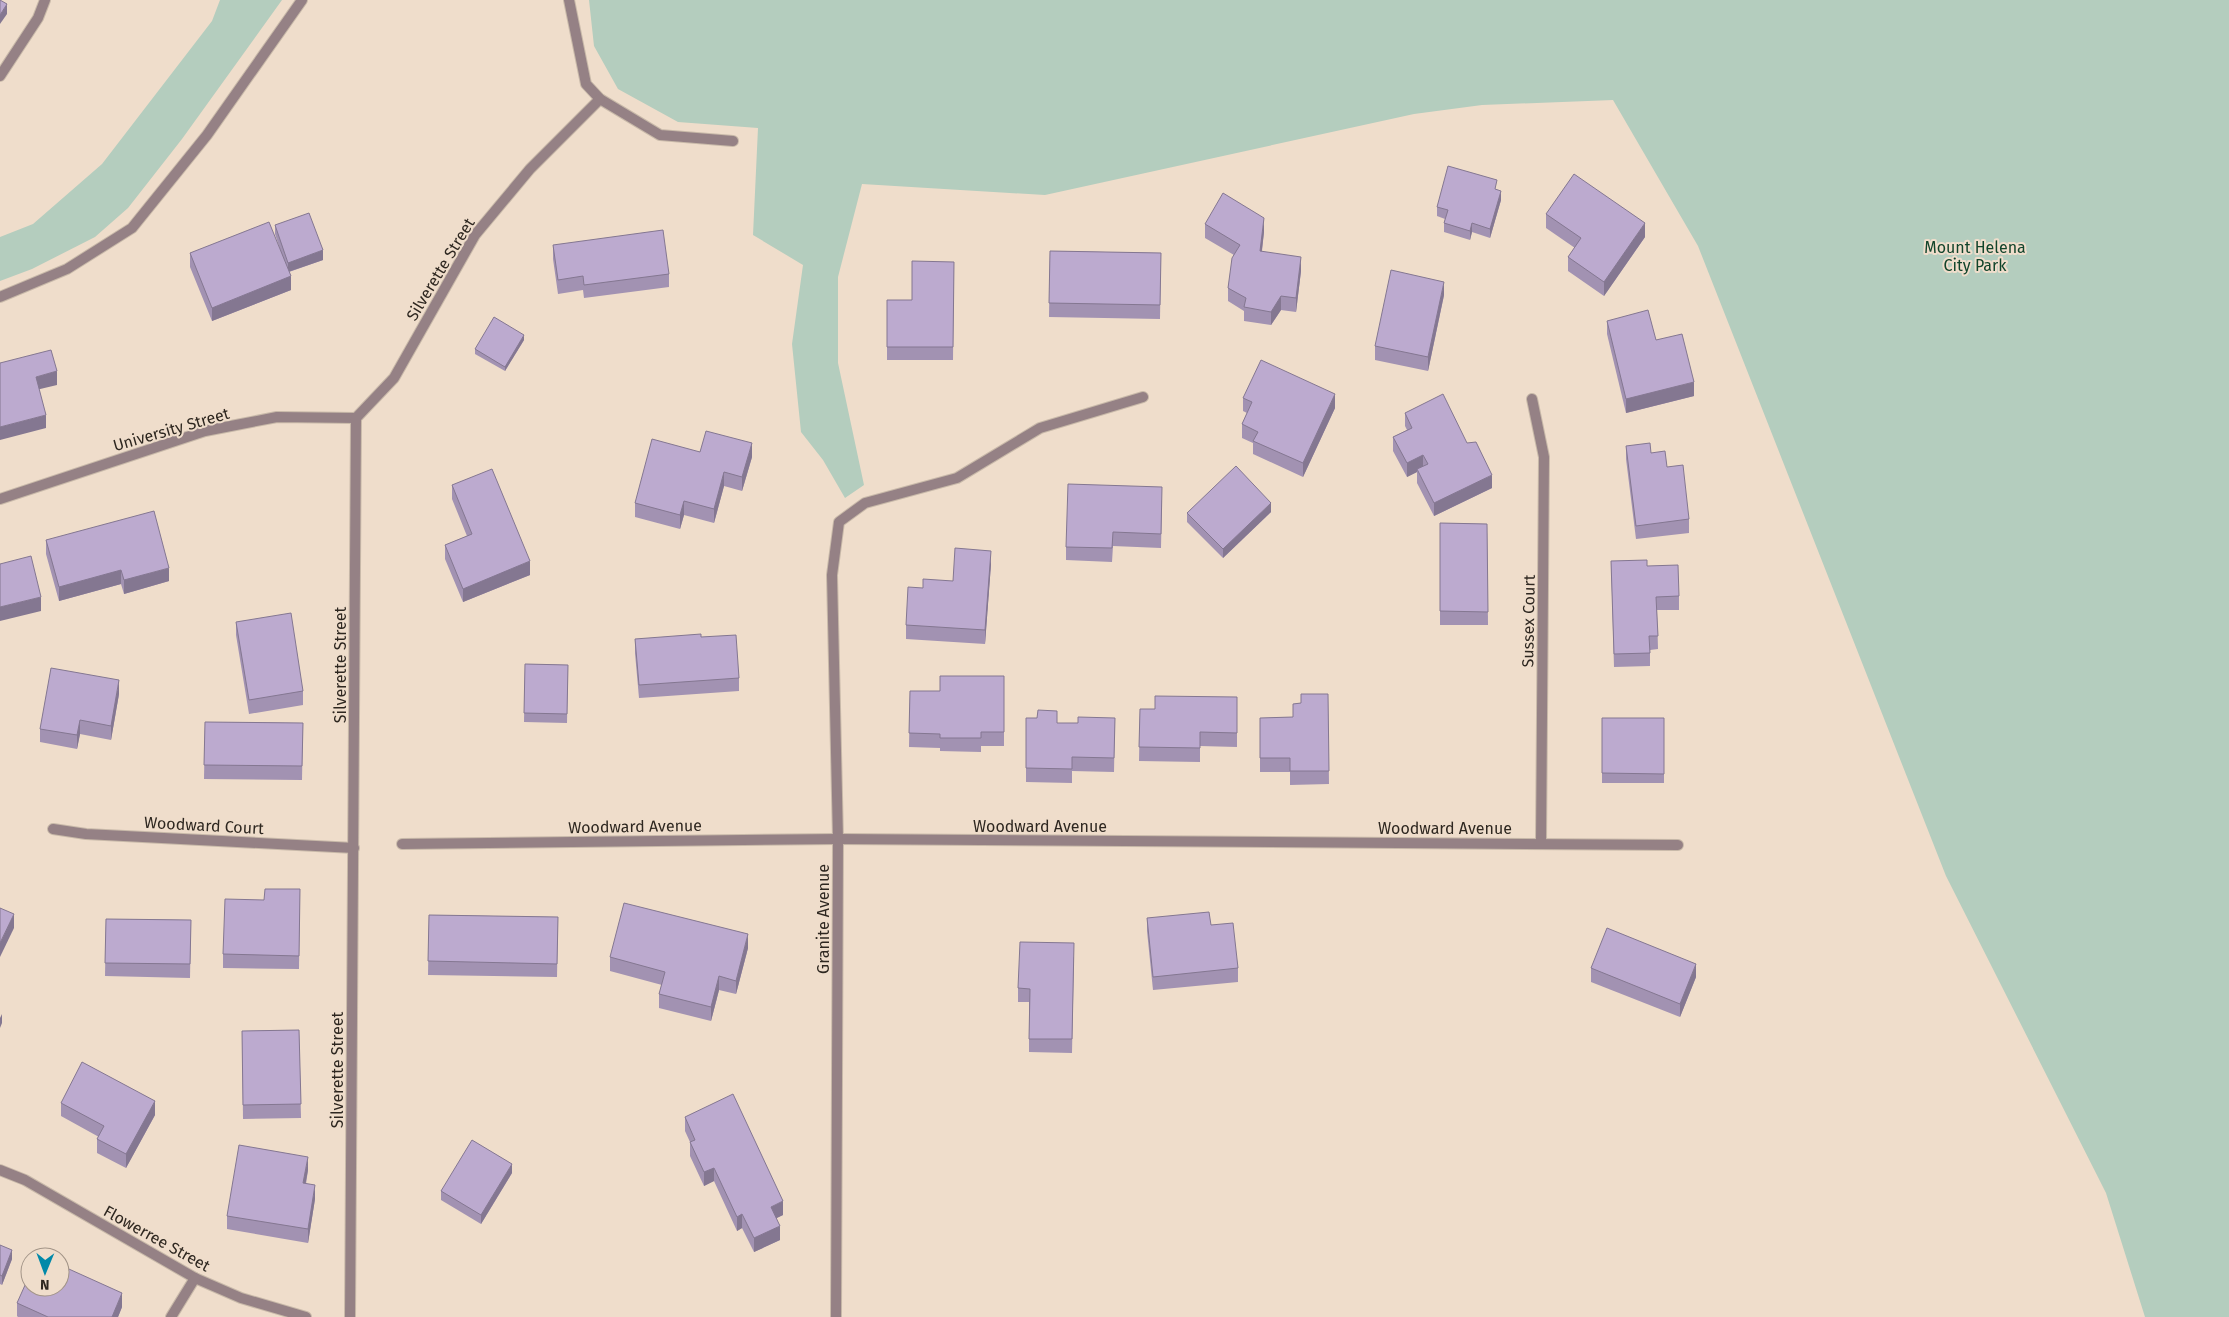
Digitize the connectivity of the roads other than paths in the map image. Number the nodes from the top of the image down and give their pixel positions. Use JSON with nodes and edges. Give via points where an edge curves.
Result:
{"nodes":[{"id":1,"x":44,"y":0,"type":"edge"},
{"id":2,"x":302,"y":0,"type":"edge"},
{"id":3,"x":569,"y":0,"type":"edge"},
{"id":4,"x":0,"y":76,"type":"edge"},
{"id":5,"x":600,"y":99,"type":"junction"},
{"id":6,"x":733,"y":140,"type":"dead end"},
{"id":7,"x":0,"y":297,"type":"edge"},
{"id":8,"x":1143,"y":397,"type":"dead end"},
{"id":9,"x":1532,"y":399,"type":"dead end"},
{"id":10,"x":356,"y":418,"type":"junction"},
{"id":11,"x":0,"y":499,"type":"edge"},
{"id":12,"x":53,"y":829,"type":"dead end"},
{"id":13,"x":838,"y":840,"type":"junction"},
{"id":14,"x":402,"y":844,"type":"dead end"},
{"id":15,"x":1541,"y":844,"type":"junction"},
{"id":16,"x":1678,"y":845,"type":"dead end"},
{"id":17,"x":354,"y":848,"type":"junction"},
{"id":18,"x":0,"y":1170,"type":"edge"},
{"id":19,"x":194,"y":1278,"type":"junction"},
{"id":20,"x":171,"y":1317,"type":"edge"},
{"id":21,"x":306,"y":1317,"type":"edge"},
{"id":22,"x":350,"y":1317,"type":"edge"},
{"id":23,"x":836,"y":1317,"type":"edge"}],
"edges":[{"from":1,"to":4,"type":"street","via":[[38,18]]},
{"from":2,"to":7,"type":"street","via":[[207,135],[132,228],[67,269]]},
{"from":3,"to":5,"type":"street","via":[[586,84]]},
{"from":5,"to":6,"type":"street","via":[[660,135]]},
{"from":5,"to":10,"type":"street","name":"Silverette Street","via":[[530,169],[475,235],[394,378]]},
{"from":8,"to":13,"type":"street","name":"Granite Avenue","via":[[1040,428],[957,478],[865,503],[840,522],[832,576]]},
{"from":9,"to":15,"type":"street","name":"Sussex Court","via":[[1544,457]]},
{"from":10,"to":11,"type":"street","name":"University Street","via":[[277,416],[206,431]]},
{"from":10,"to":17,"type":"street","name":"Silverette Street"},
{"from":12,"to":17,"type":"street","name":"Woodward Court","via":[[86,834]]},
{"from":13,"to":14,"type":"street","name":"Woodward Avenue"},
{"from":13,"to":15,"type":"street","name":"Woodward Avenue"},
{"from":13,"to":23,"type":"street","name":"Granite Avenue"},
{"from":15,"to":16,"type":"street","name":"Woodward Avenue"},
{"from":17,"to":22,"type":"street","name":"Silverette Street"},
{"from":18,"to":19,"type":"street","name":"Flowerree Street","via":[[25,1180]]},
{"from":19,"to":20,"type":"street"},
{"from":19,"to":21,"type":"street","name":"Flowerree Street","via":[[241,1298]]}]}
